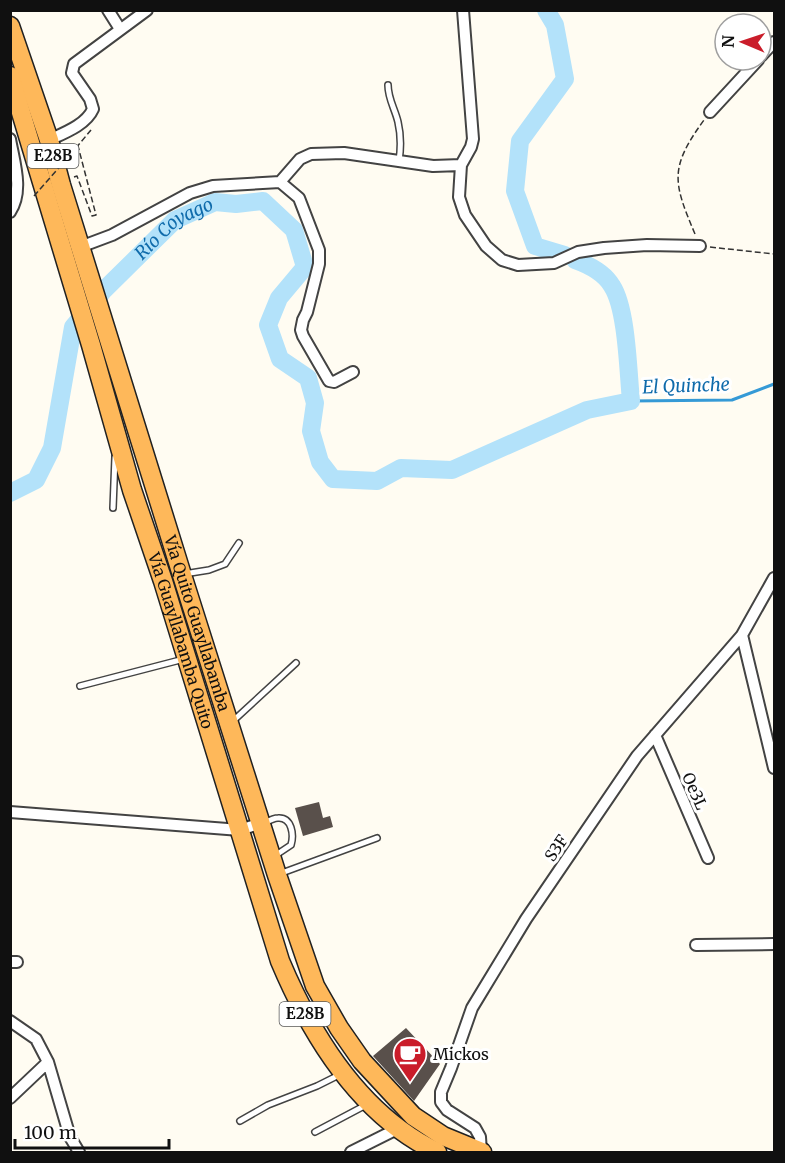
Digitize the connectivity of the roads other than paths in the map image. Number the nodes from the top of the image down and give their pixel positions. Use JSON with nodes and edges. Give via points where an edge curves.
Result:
{"nodes":[{"id":1,"x":108,"y":10,"type":"edge"},
{"id":2,"x":147,"y":10,"type":"edge"},
{"id":3,"x":463,"y":10,"type":"edge"},
{"id":4,"x":10,"y":26,"type":"edge"},
{"id":5,"x":120,"y":29,"type":"junction"},
{"id":6,"x":747,"y":72,"type":"edge"},
{"id":7,"x":10,"y":76,"type":"edge"},
{"id":8,"x":388,"y":85,"type":"dead end"},
{"id":9,"x":710,"y":112,"type":"road end"},
{"id":10,"x":10,"y":139,"type":"edge"},
{"id":11,"x":49,"y":140,"type":"junction"},
{"id":12,"x":399,"y":161,"type":"junction"},
{"id":13,"x":461,"y":165,"type":"junction"},
{"id":14,"x":280,"y":182,"type":"junction"},
{"id":15,"x":12,"y":205,"type":"edge"},
{"id":16,"x":700,"y":246,"type":"road end"},
{"id":17,"x":80,"y":247,"type":"junction"},
{"id":18,"x":353,"y":372,"type":"dead end"},
{"id":19,"x":116,"y":434,"type":"junction"},
{"id":20,"x":113,"y":508,"type":"dead end"},
{"id":21,"x":239,"y":543,"type":"dead end"},
{"id":22,"x":182,"y":575,"type":"junction"},
{"id":23,"x":774,"y":578,"type":"edge"},
{"id":24,"x":163,"y":581,"type":"junction"},
{"id":25,"x":742,"y":634,"type":"junction"},
{"id":26,"x":185,"y":658,"type":"junction"},
{"id":27,"x":296,"y":663,"type":"dead end"},
{"id":28,"x":80,"y":686,"type":"dead end"},
{"id":29,"x":230,"y":725,"type":"junction"},
{"id":30,"x":655,"y":735,"type":"junction"},
{"id":31,"x":774,"y":768,"type":"edge"},
{"id":32,"x":10,"y":812,"type":"edge"},
{"id":33,"x":261,"y":824,"type":"junction"},
{"id":34,"x":240,"y":830,"type":"junction"},
{"id":35,"x":377,"y":838,"type":"dead end"},
{"id":36,"x":708,"y":858,"type":"dead end"},
{"id":37,"x":275,"y":866,"type":"junction"},
{"id":38,"x":774,"y":944,"type":"edge"},
{"id":39,"x":696,"y":945,"type":"dead end"},
{"id":40,"x":10,"y":1021,"type":"edge"},
{"id":41,"x":48,"y":1062,"type":"junction"},
{"id":42,"x":343,"y":1072,"type":"junction"},
{"id":43,"x":10,"y":1098,"type":"edge"},
{"id":44,"x":370,"y":1103,"type":"junction"},
{"id":45,"x":240,"y":1121,"type":"dead end"},
{"id":46,"x":399,"y":1128,"type":"junction"},
{"id":47,"x":315,"y":1131,"type":"dead end"},
{"id":48,"x":79,"y":1152,"type":"edge"},
{"id":49,"x":351,"y":1152,"type":"edge"},
{"id":50,"x":433,"y":1152,"type":"edge"},
{"id":51,"x":481,"y":1152,"type":"edge"}],
"edges":[{"from":1,"to":5,"type":"street"},
{"from":2,"to":5,"type":"street"},
{"from":3,"to":13,"type":"street","via":[[472,138]]},
{"from":4,"to":11,"type":"highway","name":"Vía Quito Guayllabamba","number":"E28B"},
{"from":5,"to":11,"type":"street","via":[[74,64],[72,73],[93,109],[87,118]]},
{"from":6,"to":9,"type":"street"},
{"from":7,"to":19,"type":"highway","name":"Vía Guayllabamba Quito","number":"E28B"},
{"from":8,"to":12,"type":"lane","via":[[398,123]]},
{"from":10,"to":15,"type":"street","via":[[16,179]]},
{"from":11,"to":17,"type":"highway","name":"Vía Quito Guayllabamba","number":"E28B"},
{"from":12,"to":13,"type":"street"},
{"from":12,"to":14,"type":"street","via":[[344,153],[311,154],[300,159]]},
{"from":13,"to":16,"type":"street","via":[[459,197],[465,215],[486,246],[502,260],[518,265],[554,263],[578,252],[604,248]]},
{"from":14,"to":17,"type":"street","via":[[213,186],[190,193],[112,235]]},
{"from":14,"to":18,"type":"street","via":[[299,198],[319,250],[319,264],[301,330],[303,336],[329,381]]},
{"from":17,"to":22,"type":"highway","name":"Vía Quito Guayllabamba","number":"E28B"},
{"from":19,"to":20,"type":"lane"},
{"from":19,"to":24,"type":"highway","name":"Vía Guayllabamba Quito","number":"E28B"},
{"from":21,"to":22,"type":"lane","via":[[225,564]]},
{"from":22,"to":24,"type":"lane"},
{"from":22,"to":29,"type":"highway","name":"Vía Quito Guayllabamba","number":"E28B"},
{"from":23,"to":25,"type":"street","name":"S3F"},
{"from":24,"to":26,"type":"highway","name":"Vía Guayllabamba Quito","number":"E28B"},
{"from":25,"to":30,"type":"street","name":"S3F"},
{"from":25,"to":31,"type":"street"},
{"from":26,"to":28,"type":"lane"},
{"from":26,"to":34,"type":"highway","name":"Vía Guayllabamba Quito","number":"E28B"},
{"from":27,"to":29,"type":"lane"},
{"from":29,"to":33,"type":"highway","name":"Vía Quito Guayllabamba","number":"E28B"},
{"from":30,"to":36,"type":"street","name":"Oe3L"},
{"from":30,"to":51,"type":"street","name":"S3F","via":[[526,919],[472,1008],[441,1092],[441,1102],[475,1128]]},
{"from":32,"to":34,"type":"street"},
{"from":33,"to":34,"type":"street"},
{"from":33,"to":37,"type":"highway","name":"Vía Quito Guayllabamba","number":"E28B"},
{"from":33,"to":37,"type":"lane","via":[[279,818],[290,825],[291,845]]},
{"from":34,"to":42,"type":"highway","name":"Vía Guayllabamba Quito","number":"E28B","via":[[280,961],[319,1039]]},
{"from":35,"to":37,"type":"lane"},
{"from":37,"to":51,"type":"highway","name":"Vía Quito Guayllabamba","number":"E28B","via":[[315,986],[362,1061],[413,1116],[443,1136]]},
{"from":38,"to":39,"type":"street"},
{"from":40,"to":41,"type":"street","via":[[36,1039]]},
{"from":41,"to":43,"type":"street"},
{"from":41,"to":48,"type":"street","via":[[64,1120]]},
{"from":42,"to":44,"type":"highway","name":"Vía Guayllabamba Quito","number":"E28B"},
{"from":42,"to":45,"type":"lane"},
{"from":44,"to":46,"type":"highway","name":"Vía Guayllabamba Quito","number":"E28B"},
{"from":44,"to":47,"type":"lane"},
{"from":46,"to":49,"type":"street"},
{"from":46,"to":50,"type":"highway","name":"Vía Guayllabamba Quito","number":"E28B"}]}
